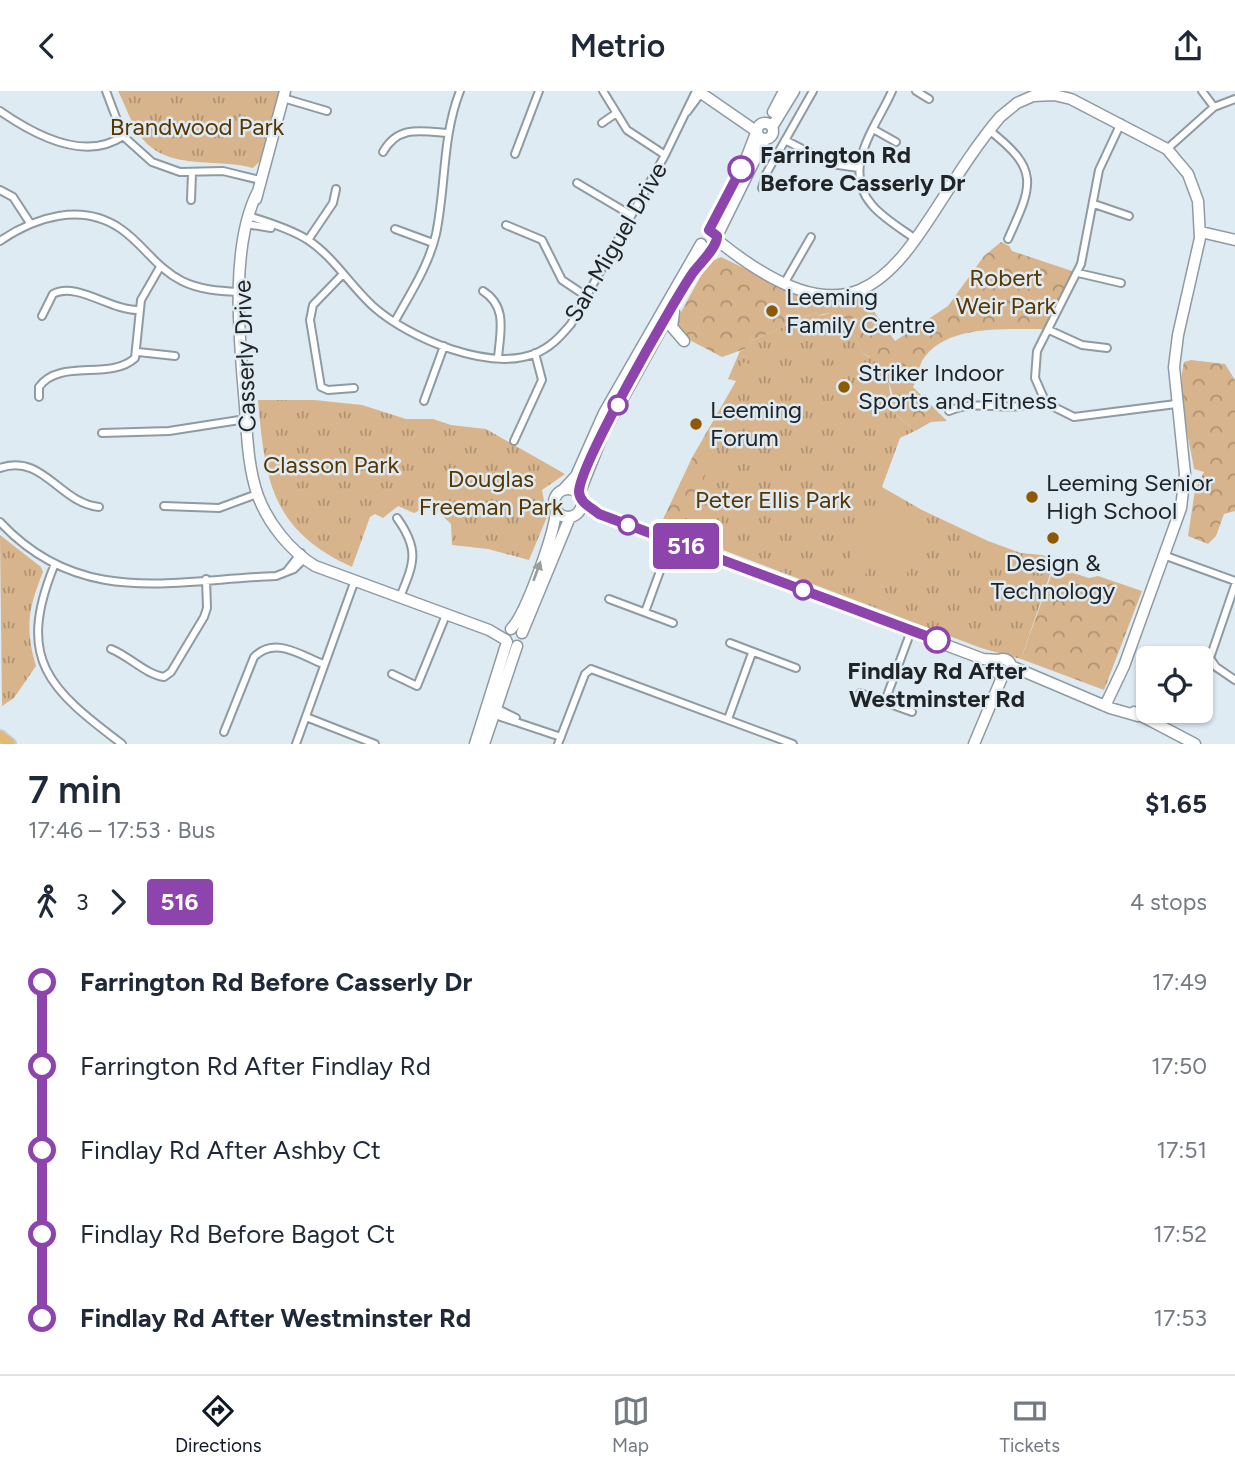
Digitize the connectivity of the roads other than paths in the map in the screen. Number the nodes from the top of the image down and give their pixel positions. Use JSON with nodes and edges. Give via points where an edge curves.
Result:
{"nodes":[{"id":1,"x":106,"y":91,"type":"edge"},
{"id":2,"x":460,"y":91,"type":"edge"},
{"id":3,"x":538,"y":91,"type":"edge"},
{"id":4,"x":603,"y":91,"type":"edge"},
{"id":5,"x":784,"y":91,"type":"edge"},
{"id":6,"x":794,"y":91,"type":"edge"},
{"id":7,"x":813,"y":91,"type":"edge"},
{"id":8,"x":892,"y":91,"type":"edge"},
{"id":9,"x":916,"y":91,"type":"edge"},
{"id":10,"x":1202,"y":91,"type":"edge"},
{"id":11,"x":698,"y":94,"type":"edge"},
{"id":12,"x":1033,"y":94,"type":"edge"},
{"id":13,"x":284,"y":95,"type":"edge"},
{"id":14,"x":929,"y":99,"type":"dead end"},
{"id":15,"x":1235,"y":99,"type":"edge"},
{"id":16,"x":1213,"y":107,"type":"junction"},
{"id":17,"x":0,"y":111,"type":"edge"},
{"id":18,"x":327,"y":111,"type":"dead end"},
{"id":19,"x":615,"y":114,"type":"junction"},
{"id":20,"x":602,"y":123,"type":"dead end"},
{"id":21,"x":1121,"y":123,"type":"junction"},
{"id":22,"x":873,"y":129,"type":"junction"},
{"id":23,"x":762,"y":130,"type":"junction"},
{"id":24,"x":989,"y":130,"type":"junction"},
{"id":25,"x":448,"y":133,"type":"junction"},
{"id":26,"x":123,"y":136,"type":"junction"},
{"id":27,"x":785,"y":140,"type":"junction"},
{"id":28,"x":896,"y":142,"type":"dead end"},
{"id":29,"x":1167,"y":149,"type":"junction"},
{"id":30,"x":383,"y":152,"type":"dead end"},
{"id":31,"x":515,"y":155,"type":"dead end"},
{"id":32,"x":665,"y":155,"type":"junction"},
{"id":33,"x":859,"y":168,"type":"junction"},
{"id":34,"x":192,"y":173,"type":"junction"},
{"id":35,"x":261,"y":180,"type":"junction"},
{"id":36,"x":577,"y":183,"type":"dead end"},
{"id":37,"x":337,"y":188,"type":"dead end"},
{"id":38,"x":762,"y":188,"type":"dead end"},
{"id":39,"x":0,"y":190,"type":"edge"},
{"id":40,"x":191,"y":200,"type":"dead end"},
{"id":41,"x":1094,"y":204,"type":"junction"},
{"id":42,"x":631,"y":215,"type":"junction"},
{"id":43,"x":1129,"y":216,"type":"dead end"},
{"id":44,"x":250,"y":221,"type":"junction"},
{"id":45,"x":30,"y":222,"type":"junction"},
{"id":46,"x":506,"y":225,"type":"dead end"},
{"id":47,"x":395,"y":229,"type":"dead end"},
{"id":48,"x":1200,"y":235,"type":"junction"},
{"id":49,"x":811,"y":237,"type":"dead end"},
{"id":50,"x":914,"y":238,"type":"junction"},
{"id":51,"x":1008,"y":239,"type":"dead end"},
{"id":52,"x":308,"y":240,"type":"junction"},
{"id":53,"x":1235,"y":240,"type":"edge"},
{"id":54,"x":0,"y":241,"type":"edge"},
{"id":55,"x":711,"y":241,"type":"junction"},
{"id":56,"x":433,"y":243,"type":"junction"},
{"id":57,"x":160,"y":267,"type":"junction"},
{"id":58,"x":1078,"y":273,"type":"junction"},
{"id":59,"x":342,"y":275,"type":"junction"},
{"id":60,"x":690,"y":277,"type":"junction"},
{"id":61,"x":785,"y":282,"type":"junction"},
{"id":62,"x":1121,"y":283,"type":"dead end"},
{"id":63,"x":483,"y":291,"type":"dead end"},
{"id":64,"x":239,"y":292,"type":"junction"},
{"id":65,"x":586,"y":296,"type":"junction"},
{"id":66,"x":139,"y":310,"type":"junction"},
{"id":67,"x":42,"y":316,"type":"dead end"},
{"id":68,"x":395,"y":321,"type":"junction"},
{"id":69,"x":1049,"y":330,"type":"junction"},
{"id":70,"x":684,"y":341,"type":"dead end"},
{"id":71,"x":444,"y":346,"type":"junction"},
{"id":72,"x":1107,"y":348,"type":"dead end"},
{"id":73,"x":138,"y":352,"type":"junction"},
{"id":74,"x":535,"y":353,"type":"junction"},
{"id":75,"x":175,"y":356,"type":"dead end"},
{"id":76,"x":498,"y":358,"type":"junction"},
{"id":77,"x":354,"y":388,"type":"dead end"},
{"id":78,"x":39,"y":397,"type":"dead end"},
{"id":79,"x":1042,"y":399,"type":"junction"},
{"id":80,"x":424,"y":401,"type":"dead end"},
{"id":81,"x":1176,"y":404,"type":"junction"},
{"id":82,"x":949,"y":411,"type":"dead end"},
{"id":83,"x":246,"y":419,"type":"junction"},
{"id":84,"x":102,"y":433,"type":"dead end"},
{"id":85,"x":514,"y":441,"type":"dead end"},
{"id":86,"x":0,"y":468,"type":"edge"},
{"id":87,"x":563,"y":490,"type":"junction"},
{"id":88,"x":257,"y":494,"type":"junction"},
{"id":89,"x":581,"y":499,"type":"junction"},
{"id":90,"x":164,"y":506,"type":"dead end"},
{"id":91,"x":99,"y":507,"type":"dead end"},
{"id":92,"x":556,"y":510,"type":"junction"},
{"id":93,"x":599,"y":514,"type":"junction"},
{"id":94,"x":572,"y":516,"type":"junction"},
{"id":95,"x":397,"y":518,"type":"dead end"},
{"id":96,"x":0,"y":522,"type":"edge"},
{"id":97,"x":671,"y":541,"type":"junction"},
{"id":98,"x":303,"y":555,"type":"junction"},
{"id":99,"x":1166,"y":555,"type":"junction"},
{"id":100,"x":54,"y":566,"type":"junction"},
{"id":101,"x":206,"y":579,"type":"junction"},
{"id":102,"x":355,"y":580,"type":"junction"},
{"id":103,"x":1235,"y":583,"type":"edge"},
{"id":104,"x":400,"y":597,"type":"junction"},
{"id":105,"x":609,"y":599,"type":"dead end"},
{"id":106,"x":645,"y":612,"type":"junction"},
{"id":107,"x":446,"y":615,"type":"junction"},
{"id":108,"x":673,"y":623,"type":"dead end"},
{"id":109,"x":911,"y":631,"type":"junction"},
{"id":110,"x":510,"y":638,"type":"junction"},
{"id":111,"x":730,"y":643,"type":"dead end"},
{"id":112,"x":111,"y":649,"type":"dead end"},
{"id":113,"x":752,"y":653,"type":"junction"},
{"id":114,"x":323,"y":664,"type":"junction"},
{"id":115,"x":796,"y":668,"type":"dead end"},
{"id":116,"x":1002,"y":670,"type":"junction"},
{"id":117,"x":393,"y":674,"type":"dead end"},
{"id":118,"x":1235,"y":680,"type":"edge"},
{"id":119,"x":860,"y":693,"type":"dead end"},
{"id":120,"x":885,"y":701,"type":"junction"},
{"id":121,"x":1109,"y":705,"type":"junction"},
{"id":122,"x":492,"y":710,"type":"junction"},
{"id":123,"x":912,"y":712,"type":"dead end"},
{"id":124,"x":306,"y":717,"type":"junction"},
{"id":125,"x":727,"y":719,"type":"junction"},
{"id":126,"x":224,"y":731,"type":"dead end"},
{"id":127,"x":767,"y":734,"type":"junction"},
{"id":128,"x":0,"y":736,"type":"edge"},
{"id":129,"x":560,"y":740,"type":"edge"},
{"id":130,"x":1184,"y":741,"type":"edge"},
{"id":131,"x":10,"y":744,"type":"edge"},
{"id":132,"x":122,"y":744,"type":"edge"},
{"id":133,"x":296,"y":744,"type":"edge"},
{"id":134,"x":375,"y":744,"type":"edge"},
{"id":135,"x":475,"y":744,"type":"edge"},
{"id":136,"x":484,"y":744,"type":"edge"},
{"id":137,"x":763,"y":744,"type":"edge"},
{"id":138,"x":793,"y":744,"type":"edge"},
{"id":139,"x":974,"y":744,"type":"edge"},
{"id":140,"x":1195,"y":744,"type":"edge"}],
"edges":[{"from":1,"to":26,"type":"street"},
{"from":2,"to":25,"type":"street"},
{"from":3,"to":31,"type":"street"},
{"from":4,"to":19,"type":"street"},
{"from":5,"to":23,"type":"main road"},
{"from":6,"to":23,"type":"main road"},
{"from":7,"to":27,"type":"street"},
{"from":8,"to":22,"type":"street"},
{"from":9,"to":14,"type":"street"},
{"from":10,"to":16,"type":"street"},
{"from":11,"to":23,"type":"main road"},
{"from":11,"to":32,"type":"street","name":"San Miguel Drive"},
{"from":12,"to":21,"type":"main road","via":[[1067,97]]},
{"from":12,"to":24,"type":"main road","via":[[1011,107]]},
{"from":13,"to":18,"type":"street"},
{"from":13,"to":35,"type":"main road","name":"Casserly Drive"},
{"from":15,"to":16,"type":"street"},
{"from":16,"to":29,"type":"street"},
{"from":17,"to":26,"type":"street","via":[[31,130],[78,146],[106,145]]},
{"from":19,"to":20,"type":"street"},
{"from":19,"to":32,"type":"street","via":[[633,136]]},
{"from":21,"to":29,"type":"main road"},
{"from":21,"to":41,"type":"street","via":[[1099,170]]},
{"from":22,"to":28,"type":"street"},
{"from":22,"to":33,"type":"street"},
{"from":23,"to":55,"type":"main road"},
{"from":24,"to":50,"type":"main road"},
{"from":24,"to":51,"type":"street","via":[[1020,156],[1028,178]]},
{"from":25,"to":30,"type":"street","via":[[404,131],[392,138]]},
{"from":25,"to":56,"type":"street"},
{"from":26,"to":34,"type":"street","via":[[152,162]]},
{"from":27,"to":33,"type":"street","via":[[831,164]]},
{"from":27,"to":38,"type":"street"},
{"from":29,"to":48,"type":"main road","via":[[1192,183]]},
{"from":32,"to":42,"type":"street","name":"San Miguel Drive"},
{"from":33,"to":50,"type":"street","via":[[873,207]]},
{"from":34,"to":35,"type":"street","via":[[223,171]]},
{"from":34,"to":40,"type":"street"},
{"from":35,"to":44,"type":"main road","name":"Casserly Drive"},
{"from":36,"to":42,"type":"street"},
{"from":37,"to":52,"type":"street"},
{"from":39,"to":45,"type":"street","via":[[13,197]]},
{"from":41,"to":43,"type":"street"},
{"from":41,"to":58,"type":"street"},
{"from":42,"to":65,"type":"street","name":"San Miguel Drive"},
{"from":44,"to":52,"type":"street","name":"San Miguel Drive"},
{"from":44,"to":64,"type":"main road","name":"Casserly Drive"},
{"from":45,"to":54,"type":"street"},
{"from":45,"to":57,"type":"street","via":[[62,216],[97,219],[121,229]]},
{"from":46,"to":65,"type":"street","via":[[542,240],[562,280]]},
{"from":47,"to":56,"type":"street"},
{"from":48,"to":53,"type":"main road"},
{"from":48,"to":81,"type":"main road","via":[[1177,344]]},
{"from":49,"to":61,"type":"street"},
{"from":50,"to":61,"type":"main road","via":[[889,273],[860,291],[816,295]]},
{"from":52,"to":59,"type":"street","name":"San Miguel Drive"},
{"from":55,"to":60,"type":"main road"},
{"from":55,"to":61,"type":"main road"},
{"from":55,"to":87,"type":"main road","via":[[598,425],[576,476]]},
{"from":56,"to":68,"type":"street"},
{"from":57,"to":64,"type":"street","via":[[190,285]]},
{"from":57,"to":66,"type":"street","via":[[144,291]]},
{"from":58,"to":62,"type":"street"},
{"from":58,"to":69,"type":"street"},
{"from":59,"to":68,"type":"street","name":"San Miguel Drive","via":[[372,306]]},
{"from":59,"to":77,"type":"street","via":[[313,306],[310,320],[321,387]]},
{"from":60,"to":70,"type":"main road","via":[[671,321]]},
{"from":60,"to":89,"type":"main road","via":[[603,434]]},
{"from":63,"to":76,"type":"street","via":[[500,307]]},
{"from":64,"to":83,"type":"main road","name":"Casserly Drive"},
{"from":65,"to":74,"type":"street","name":"San Miguel Drive","via":[[561,336]]},
{"from":66,"to":67,"type":"street","via":[[112,307],[67,289],[53,294]]},
{"from":66,"to":73,"type":"street"},
{"from":68,"to":71,"type":"street","name":"San Miguel Drive"},
{"from":69,"to":72,"type":"street","via":[[1082,345]]},
{"from":69,"to":79,"type":"street","via":[[1034,365]]},
{"from":71,"to":76,"type":"street","name":"San Miguel Drive"},
{"from":71,"to":80,"type":"street"},
{"from":73,"to":75,"type":"street"},
{"from":73,"to":78,"type":"street","via":[[129,364],[51,377],[39,387]]},
{"from":74,"to":76,"type":"street","name":"San Miguel Drive"},
{"from":74,"to":85,"type":"street","via":[[542,380]]},
{"from":79,"to":81,"type":"street","via":[[1066,415],[1082,418]]},
{"from":79,"to":82,"type":"street","via":[[1026,407],[974,405]]},
{"from":81,"to":99,"type":"main road","via":[[1184,492]]},
{"from":83,"to":84,"type":"street","via":[[169,431]]},
{"from":83,"to":88,"type":"main road","name":"Casserly Drive"},
{"from":86,"to":91,"type":"street","via":[[32,466],[69,497]]},
{"from":87,"to":89,"type":"main road","via":[[572,490]]},
{"from":87,"to":92,"type":"main road","via":[[556,496]]},
{"from":88,"to":90,"type":"street","via":[[219,508]]},
{"from":88,"to":98,"type":"main road","name":"Casserly Drive","via":[[283,538]]},
{"from":89,"to":93,"type":"main road"},
{"from":89,"to":94,"type":"main road"},
{"from":92,"to":94,"type":"main road","via":[[562,516]]},
{"from":110,"to":92,"type":"main road","one_way":true,"via":[[552,534]]},
{"from":93,"to":94,"type":"main road"},
{"from":93,"to":97,"type":"main road"},
{"from":94,"to":110,"type":"main road","name":"Casserly Drive","via":[[522,633]]},
{"from":95,"to":104,"type":"street","via":[[409,537],[414,558]]},
{"from":96,"to":100,"type":"street"},
{"from":97,"to":106,"type":"street"},
{"from":97,"to":109,"type":"main road"},
{"from":98,"to":101,"type":"street","via":[[285,573]]},
{"from":98,"to":102,"type":"main road","name":"Casserly Drive"},
{"from":99,"to":103,"type":"street"},
{"from":99,"to":121,"type":"main road"},
{"from":100,"to":101,"type":"street","via":[[120,585]]},
{"from":100,"to":132,"type":"street","via":[[38,612],[45,669],[66,700]]},
{"from":101,"to":112,"type":"street","via":[[204,617],[171,672],[164,677],[155,675]]},
{"from":102,"to":104,"type":"main road","name":"Casserly Drive"},
{"from":102,"to":114,"type":"street"},
{"from":103,"to":118,"type":"street","via":[[1210,658]]},
{"from":104,"to":107,"type":"main road","name":"Casserly Drive"},
{"from":105,"to":106,"type":"street"},
{"from":106,"to":108,"type":"street"},
{"from":107,"to":110,"type":"main road","name":"Casserly Drive"},
{"from":107,"to":117,"type":"street","via":[[417,686]]},
{"from":109,"to":116,"type":"main road"},
{"from":109,"to":120,"type":"street"},
{"from":110,"to":122,"type":"main road"},
{"from":111,"to":113,"type":"street"},
{"from":113,"to":115,"type":"street"},
{"from":113,"to":125,"type":"street"},
{"from":114,"to":124,"type":"street"},
{"from":114,"to":126,"type":"street","via":[[284,647],[261,650]]},
{"from":116,"to":121,"type":"main road"},
{"from":116,"to":139,"type":"main road"},
{"from":119,"to":120,"type":"street"},
{"from":120,"to":123,"type":"street"},
{"from":121,"to":130,"type":"main road"},
{"from":122,"to":129,"type":"street"},
{"from":122,"to":135,"type":"main road"},
{"from":122,"to":136,"type":"main road"},
{"from":124,"to":133,"type":"street"},
{"from":124,"to":134,"type":"street"},
{"from":125,"to":127,"type":"street"},
{"from":125,"to":129,"type":"street","via":[[591,669]]},
{"from":127,"to":137,"type":"street"},
{"from":127,"to":138,"type":"street"},
{"from":128,"to":131,"type":"main road"},
{"from":130,"to":140,"type":"main road"}]}
